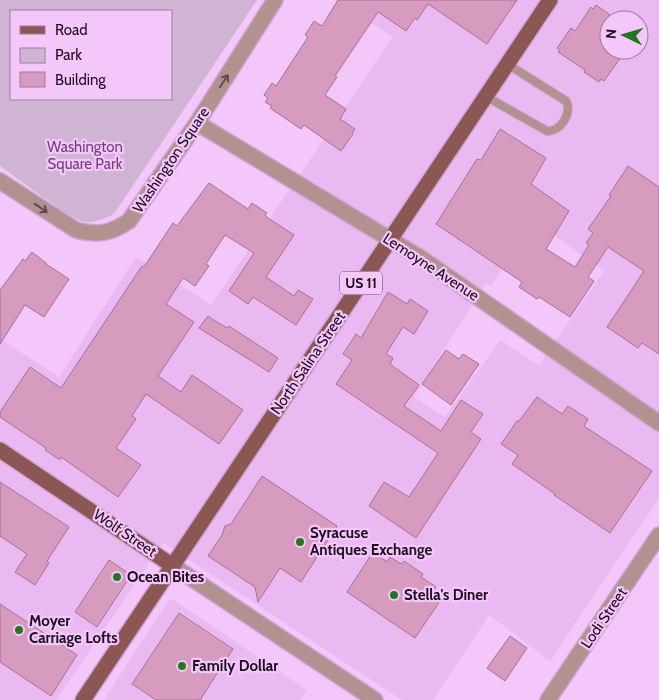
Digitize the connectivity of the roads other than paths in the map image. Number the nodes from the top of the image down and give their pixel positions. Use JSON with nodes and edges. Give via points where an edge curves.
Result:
{"nodes":[{"id":1,"x":275,"y":0,"type":"edge"},
{"id":2,"x":550,"y":0,"type":"edge"},
{"id":3,"x":507,"y":64,"type":"junction"},
{"id":4,"x":485,"y":96,"type":"junction"},
{"id":5,"x":196,"y":123,"type":"junction"},
{"id":6,"x":0,"y":181,"type":"edge"},
{"id":7,"x":390,"y":239,"type":"junction"},
{"id":8,"x":659,"y":423,"type":"edge"},
{"id":9,"x":0,"y":450,"type":"edge"},
{"id":10,"x":659,"y":535,"type":"edge"},
{"id":11,"x":173,"y":566,"type":"junction"},
{"id":12,"x":83,"y":700,"type":"edge"},
{"id":13,"x":375,"y":700,"type":"edge"},
{"id":14,"x":548,"y":700,"type":"edge"}],
"edges":[{"from":5,"to":1,"type":"street","name":"Washington Square","one_way":true},
{"from":2,"to":3,"type":"main road","name":"North Salina Street","number":"US 11"},
{"from":3,"to":4,"type":"main road","name":"North Salina Street","number":"US 11"},
{"from":3,"to":4,"type":"lane","via":[[566,101],[569,111],[558,130],[547,131]]},
{"from":4,"to":7,"type":"main road","name":"North Salina Street","number":"US 11"},
{"from":6,"to":5,"type":"street","name":"Washington Square","one_way":true,"via":[[76,230],[88,233],[114,231],[129,221]]},
{"from":5,"to":7,"type":"street","name":"Lemoyne Avenue"},
{"from":7,"to":8,"type":"street","name":"Lemoyne Avenue"},
{"from":7,"to":11,"type":"main road","name":"North Salina Street","number":"US 11"},
{"from":9,"to":11,"type":"main road","name":"Wolf Street"},
{"from":10,"to":14,"type":"street","name":"Lodi Street"},
{"from":11,"to":12,"type":"main road","name":"North Salina Street"},
{"from":11,"to":13,"type":"street","name":"Wolf Street"}]}
